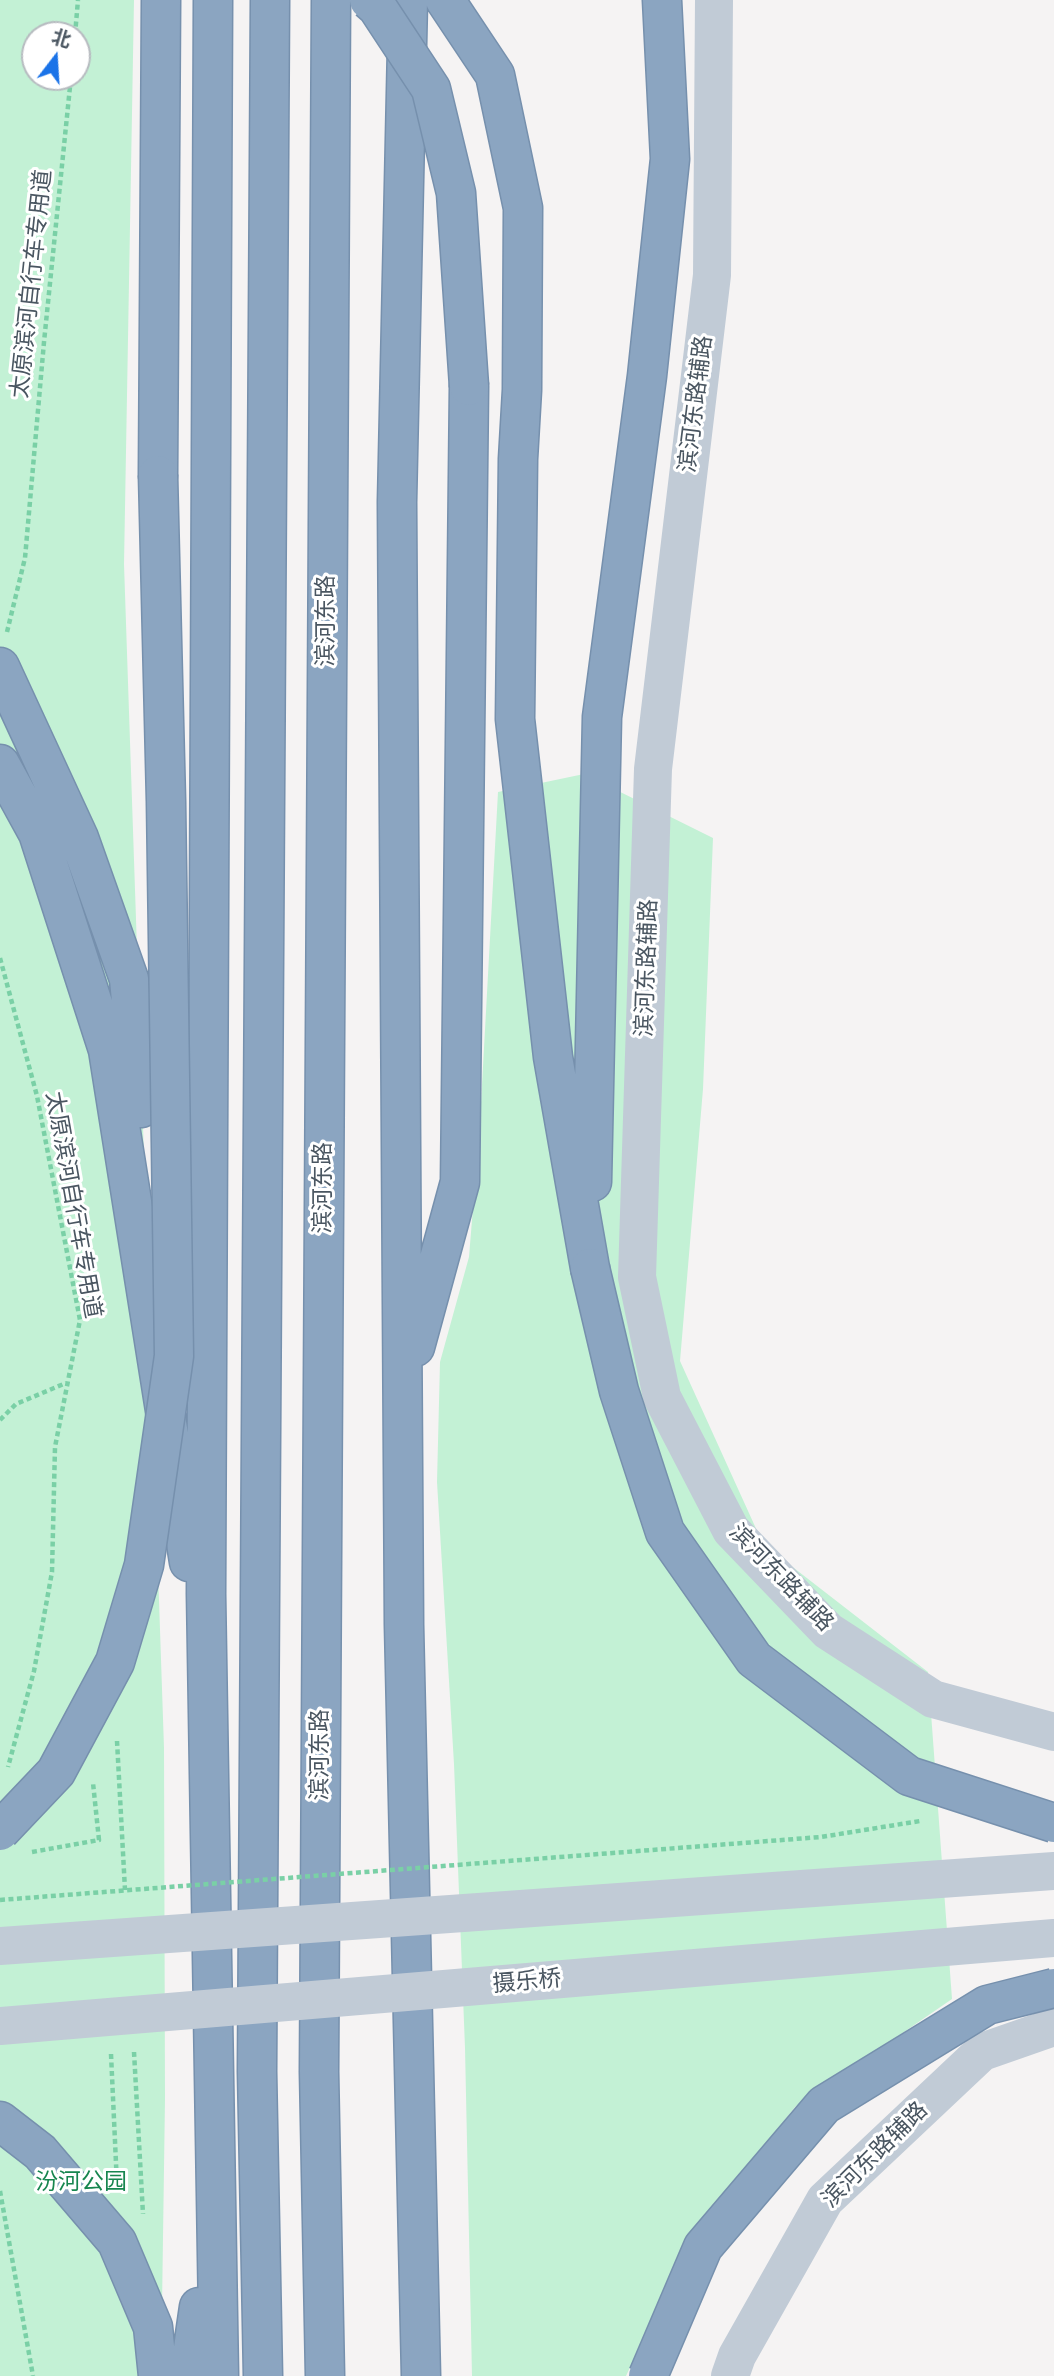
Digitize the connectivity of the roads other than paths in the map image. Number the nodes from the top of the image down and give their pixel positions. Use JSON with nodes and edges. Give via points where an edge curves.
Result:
{"nodes":[{"id":1,"x":161,"y":0,"type":"edge"},
{"id":2,"x":212,"y":0,"type":"edge"},
{"id":3,"x":270,"y":0,"type":"edge"},
{"id":4,"x":331,"y":0,"type":"edge"},
{"id":5,"x":369,"y":0,"type":"edge"},
{"id":6,"x":408,"y":0,"type":"edge"},
{"id":7,"x":445,"y":0,"type":"edge"},
{"id":8,"x":662,"y":0,"type":"edge"},
{"id":9,"x":714,"y":0,"type":"edge"},
{"id":10,"x":518,"y":459,"type":"junction"},
{"id":11,"x":467,"y":620,"type":"junction"},
{"id":12,"x":3,"y":651,"type":"edge"},
{"id":13,"x":0,"y":764,"type":"edge"},
{"id":14,"x":590,"y":1268,"type":"junction"},
{"id":15,"x":171,"y":1374,"type":"junction"},
{"id":16,"x":402,"y":1393,"type":"junction"},
{"id":17,"x":207,"y":1667,"type":"junction"},
{"id":18,"x":1054,"y":1732,"type":"edge"},
{"id":19,"x":1054,"y":1823,"type":"edge"},
{"id":20,"x":12,"y":1843,"type":"edge"},
{"id":21,"x":1054,"y":1871,"type":"edge"},
{"id":22,"x":1054,"y":1938,"type":"edge"},
{"id":23,"x":0,"y":1946,"type":"edge"},
{"id":24,"x":1054,"y":1987,"type":"edge"},
{"id":25,"x":0,"y":2026,"type":"edge"},
{"id":26,"x":1054,"y":2027,"type":"edge"},
{"id":27,"x":0,"y":2120,"type":"edge"},
{"id":28,"x":216,"y":2194,"type":"junction"},
{"id":29,"x":423,"y":2369,"type":"edge"},
{"id":30,"x":158,"y":2376,"type":"edge"},
{"id":31,"x":188,"y":2376,"type":"edge"},
{"id":32,"x":219,"y":2376,"type":"edge"},
{"id":33,"x":263,"y":2376,"type":"edge"},
{"id":34,"x":325,"y":2376,"type":"edge"},
{"id":35,"x":648,"y":2376,"type":"edge"},
{"id":36,"x":730,"y":2376,"type":"edge"}],
"edges":[{"from":1,"to":15,"type":"highway","bridge":true,"via":[[158,475]]},
{"from":2,"to":17,"type":"highway"},
{"from":3,"to":33,"type":"highway","via":[[257,2057]]},
{"from":4,"to":34,"type":"highway","name":"滨河东路","via":[[319,2057]]},
{"from":5,"to":11,"type":"highway","bridge":true,"via":[[431,89],[456,193],[469,386]]},
{"from":6,"to":16,"type":"highway","via":[[397,502]]},
{"from":7,"to":10,"type":"highway","via":[[495,75],[523,208]]},
{"from":8,"to":14,"type":"highway","via":[[670,159],[602,717]]},
{"from":9,"to":18,"type":"main road","name":"滨河东路辅路","via":[[712,275],[653,769],[637,1277],[662,1397],[731,1530],[828,1630],[933,1699]]},
{"from":10,"to":11,"type":"highway"},
{"from":10,"to":14,"type":"highway","via":[[515,719],[553,1057]]},
{"from":11,"to":16,"type":"highway","via":[[460,1182]]},
{"from":12,"to":15,"type":"highway","bridge":true,"via":[[79,838],[129,979]]},
{"from":13,"to":17,"type":"highway","via":[[38,833],[108,1050]]},
{"from":14,"to":19,"type":"highway","bridge":true,"via":[[619,1391],[664,1532],[754,1659],[909,1776]]},
{"from":15,"to":20,"type":"highway","bridge":true,"via":[[144,1565],[114,1662]]},
{"from":16,"to":29,"type":"highway"},
{"from":17,"to":28,"type":"highway"},
{"from":21,"to":23,"type":"main road","bridge":true},
{"from":22,"to":25,"type":"main road","name":"摄乐桥","bridge":true},
{"from":24,"to":35,"type":"highway","bridge":true,"via":[[987,2005],[824,2105],[704,2247]]},
{"from":26,"to":36,"type":"main road","name":"滨河东路辅路","via":[[982,2052],[825,2200]]},
{"from":27,"to":30,"type":"highway","via":[[40,2152],[117,2242],[153,2327]]},
{"from":28,"to":31,"type":"highway"},
{"from":28,"to":32,"type":"highway"}]}
